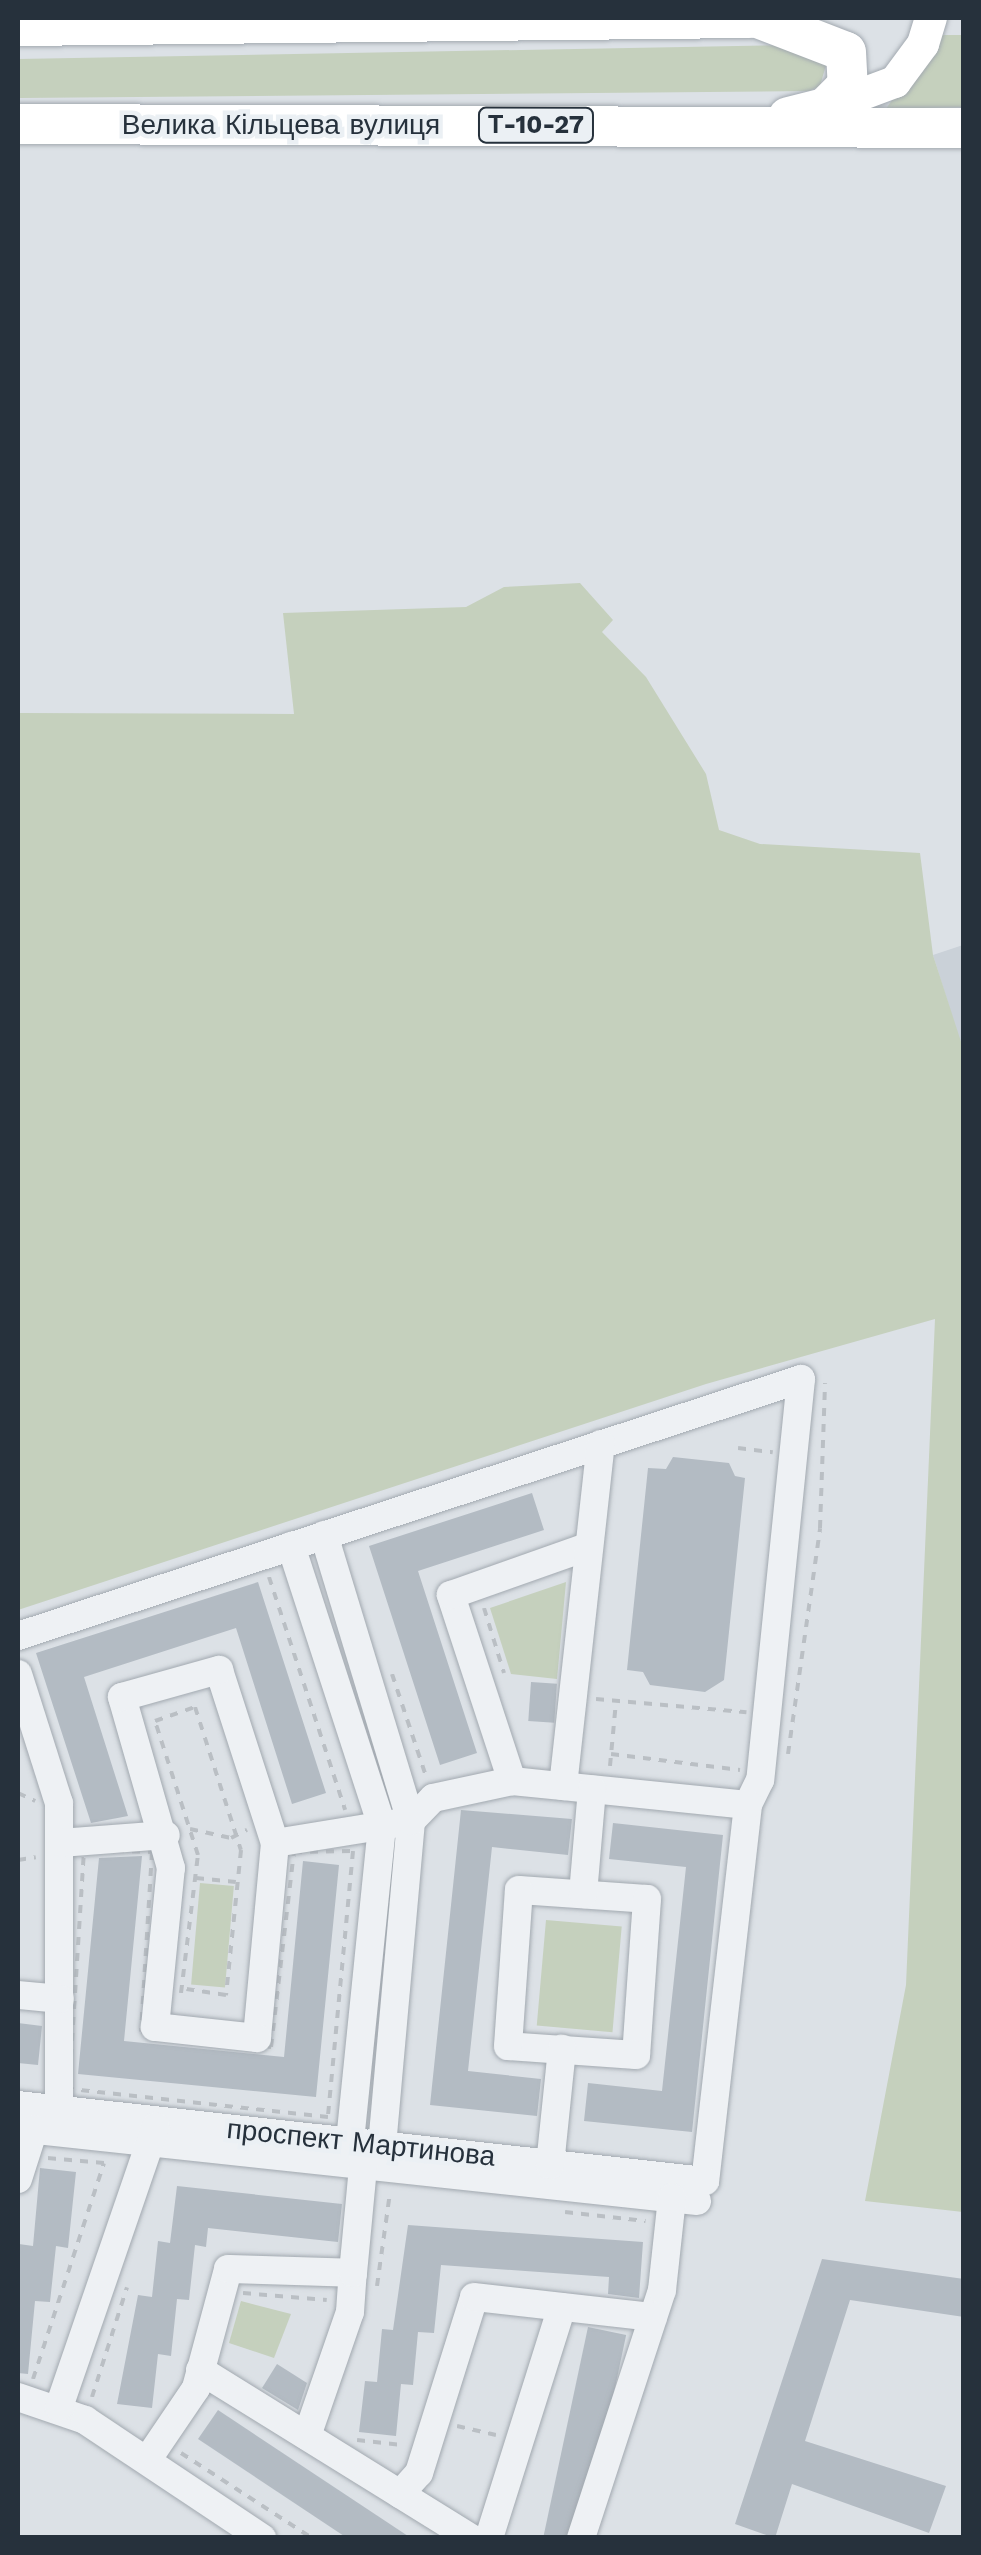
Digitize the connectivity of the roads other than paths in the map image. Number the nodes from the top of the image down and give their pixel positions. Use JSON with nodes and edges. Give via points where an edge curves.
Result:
{"nodes":[{"id":1,"x":749,"y":18,"type":"edge"},
{"id":2,"x":758,"y":18,"type":"edge"},
{"id":3,"x":931,"y":18,"type":"edge"},
{"id":4,"x":555,"y":19,"type":"edge"},
{"id":5,"x":399,"y":22,"type":"edge"},
{"id":6,"x":18,"y":26,"type":"edge"},
{"id":7,"x":825,"y":108,"type":"junction"},
{"id":8,"x":18,"y":124,"type":"edge"},
{"id":9,"x":750,"y":126,"type":"junction"},
{"id":10,"x":964,"y":128,"type":"edge"},
{"id":11,"x":601,"y":1444,"type":"junction"},
{"id":12,"x":324,"y":1535,"type":"junction"},
{"id":13,"x":590,"y":1546,"type":"junction"},
{"id":14,"x":294,"y":1553,"type":"junction"},
{"id":15,"x":18,"y":1636,"type":"edge"},
{"id":16,"x":18,"y":1674,"type":"edge"},
{"id":17,"x":27,"y":1736,"type":"edge"},
{"id":18,"x":512,"y":1781,"type":"junction"},
{"id":19,"x":563,"y":1786,"type":"junction"},
{"id":20,"x":592,"y":1789,"type":"junction"},
{"id":21,"x":748,"y":1805,"type":"junction"},
{"id":22,"x":378,"y":1814,"type":"junction"},
{"id":23,"x":411,"y":1821,"type":"junction"},
{"id":24,"x":273,"y":1833,"type":"junction"},
{"id":25,"x":170,"y":1839,"type":"junction"},
{"id":26,"x":50,"y":1850,"type":"junction"},
{"id":27,"x":582,"y":1894,"type":"junction"},
{"id":28,"x":18,"y":1995,"type":"edge"},
{"id":29,"x":60,"y":1999,"type":"junction"},
{"id":30,"x":562,"y":2050,"type":"junction"},
{"id":31,"x":18,"y":2105,"type":"edge"},
{"id":32,"x":60,"y":2110,"type":"junction"},
{"id":33,"x":154,"y":2131,"type":"junction"},
{"id":34,"x":24,"y":2148,"type":"edge"},
{"id":35,"x":365,"y":2149,"type":"junction"},
{"id":36,"x":550,"y":2164,"type":"junction"},
{"id":37,"x":691,"y":2193,"type":"junction"},
{"id":38,"x":354,"y":2274,"type":"junction"},
{"id":39,"x":562,"y":2307,"type":"junction"},
{"id":40,"x":653,"y":2317,"type":"junction"},
{"id":41,"x":200,"y":2370,"type":"junction"},
{"id":42,"x":18,"y":2397,"type":"edge"},
{"id":43,"x":59,"y":2407,"type":"junction"},
{"id":44,"x":307,"y":2436,"type":"junction"},
{"id":45,"x":148,"y":2459,"type":"junction"},
{"id":46,"x":400,"y":2494,"type":"junction"},
{"id":47,"x":262,"y":2538,"type":"edge"},
{"id":48,"x":471,"y":2538,"type":"edge"},
{"id":49,"x":490,"y":2538,"type":"edge"},
{"id":50,"x":581,"y":2538,"type":"edge"}],
"edges":[{"from":1,"to":4,"type":"highway"},
{"from":2,"to":7,"type":"highway","via":[[846,52],[848,85]]},
{"from":3,"to":7,"type":"main road","via":[[923,44],[895,82]]},
{"from":4,"to":5,"type":"highway"},
{"from":5,"to":6,"type":"highway"},
{"from":7,"to":9,"type":"highway"},
{"from":8,"to":9,"type":"highway","name":"Велика Кільцева вулиця","number":"Т-10-27"},
{"from":9,"to":10,"type":"highway","name":"Велика Кільцева вулиця","number":"Т-10-27"},
{"from":11,"to":12,"type":"street"},
{"from":11,"to":13,"type":"street"},
{"from":11,"to":21,"type":"street","via":[[801,1379],[760,1780]]},
{"from":12,"to":14,"type":"street"},
{"from":12,"to":23,"type":"street"},
{"from":13,"to":18,"type":"street","via":[[451,1595]]},
{"from":13,"to":19,"type":"street"},
{"from":14,"to":15,"type":"street"},
{"from":14,"to":22,"type":"street"},
{"from":16,"to":17,"type":"street"},
{"from":17,"to":26,"type":"street","via":[[58,1802]]},
{"from":18,"to":19,"type":"street"},
{"from":18,"to":23,"type":"street","via":[[433,1798]]},
{"from":19,"to":20,"type":"street"},
{"from":20,"to":21,"type":"street"},
{"from":20,"to":27,"type":"street"},
{"from":21,"to":37,"type":"street"},
{"from":22,"to":23,"type":"street"},
{"from":22,"to":24,"type":"street"},
{"from":22,"to":35,"type":"street"},
{"from":23,"to":35,"type":"street"},
{"from":24,"to":25,"type":"street","via":[[219,1670],[122,1698]]},
{"from":24,"to":25,"type":"street","via":[[258,2038],[154,2027]]},
{"from":25,"to":26,"type":"street"},
{"from":26,"to":29,"type":"street"},
{"from":27,"to":30,"type":"street","via":[[519,1890],[508,2046]]},
{"from":27,"to":30,"type":"street","via":[[647,1899],[636,2054]]},
{"from":28,"to":29,"type":"street"},
{"from":29,"to":32,"type":"street"},
{"from":30,"to":36,"type":"street"},
{"from":31,"to":32,"type":"street","name":"проспект Мартинова"},
{"from":32,"to":33,"type":"street","name":"проспект Мартинова"},
{"from":33,"to":34,"type":"street","name":"проспект Мартинова"},
{"from":33,"to":35,"type":"street","name":"проспект Мартинова"},
{"from":33,"to":43,"type":"street"},
{"from":35,"to":36,"type":"street","name":"проспект Мартинова"},
{"from":35,"to":37,"type":"street","name":"проспект Мартинова"},
{"from":35,"to":38,"type":"street"},
{"from":36,"to":37,"type":"street","name":"проспект Мартинова"},
{"from":37,"to":40,"type":"street"},
{"from":38,"to":41,"type":"street","via":[[228,2269]]},
{"from":38,"to":44,"type":"street","via":[[350,2312]]},
{"from":39,"to":40,"type":"street"},
{"from":39,"to":46,"type":"street","via":[[474,2297],[419,2473]]},
{"from":39,"to":49,"type":"street"},
{"from":40,"to":50,"type":"street"},
{"from":41,"to":44,"type":"street"},
{"from":41,"to":45,"type":"street","via":[[178,2420]]},
{"from":42,"to":43,"type":"street"},
{"from":43,"to":45,"type":"street"},
{"from":44,"to":46,"type":"street"},
{"from":45,"to":47,"type":"street"},
{"from":46,"to":48,"type":"street"}]}
